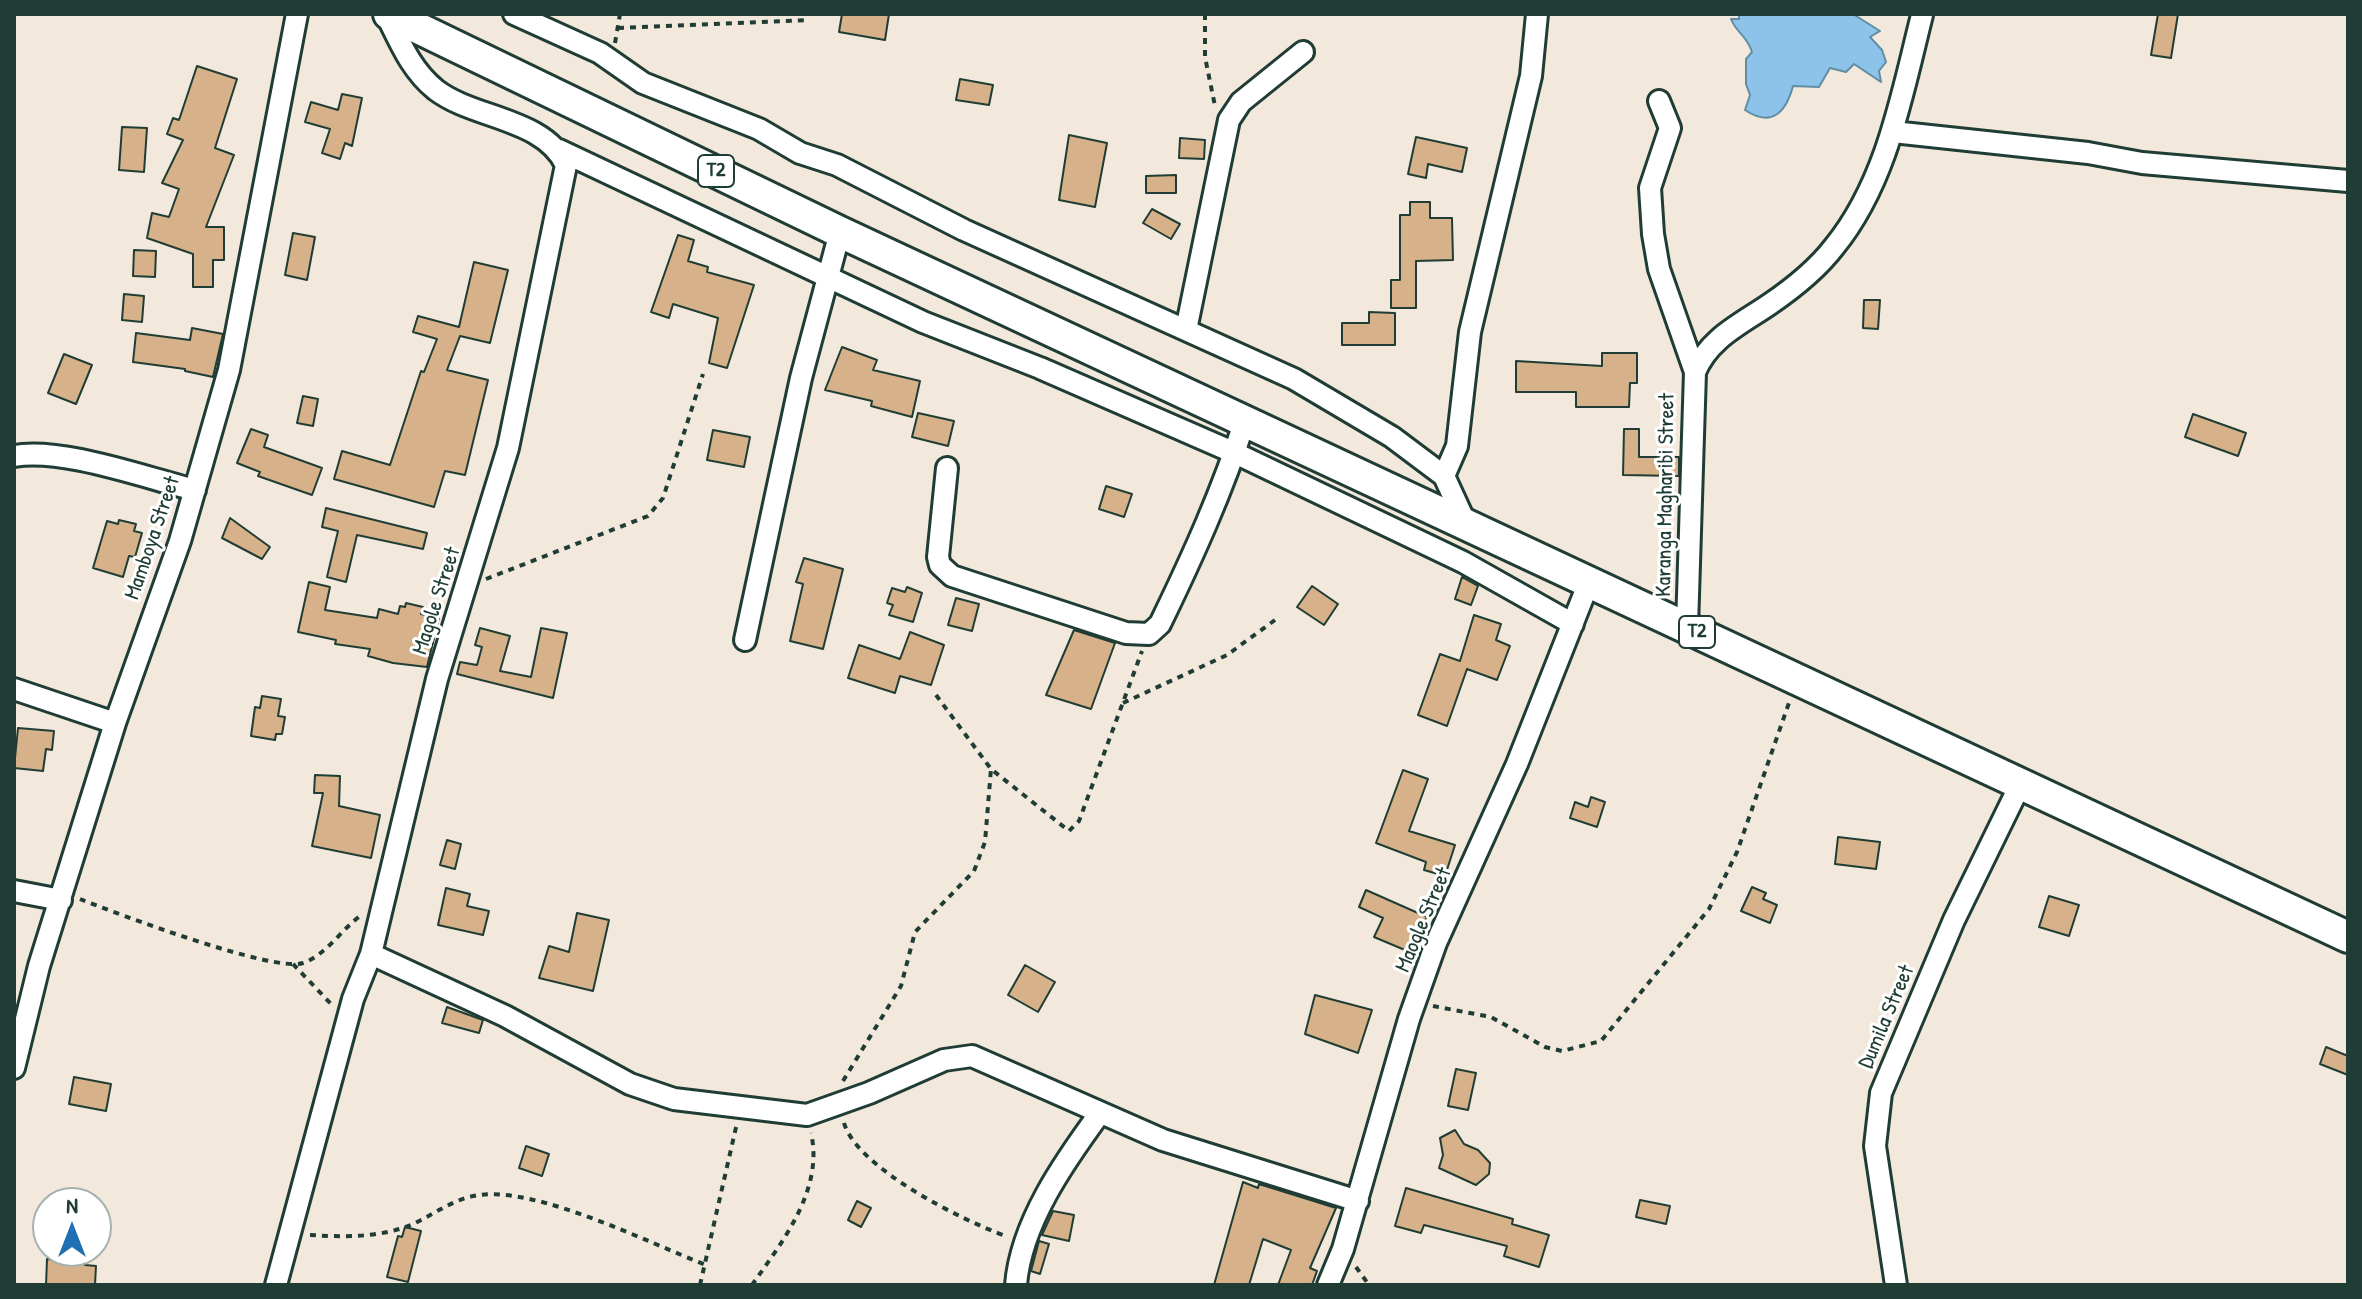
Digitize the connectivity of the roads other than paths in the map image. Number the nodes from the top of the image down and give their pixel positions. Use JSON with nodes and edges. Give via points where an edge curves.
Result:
{"nodes":[{"id":1,"x":297,"y":14,"type":"edge"},
{"id":2,"x":388,"y":14,"type":"edge"},
{"id":3,"x":514,"y":14,"type":"edge"},
{"id":4,"x":1537,"y":14,"type":"edge"},
{"id":5,"x":1922,"y":15,"type":"edge"},
{"id":6,"x":1303,"y":52,"type":"dead end"},
{"id":7,"x":1659,"y":101,"type":"dead end"},
{"id":8,"x":1893,"y":132,"type":"junction"},
{"id":9,"x":559,"y":150,"type":"junction"},
{"id":10,"x":2348,"y":181,"type":"edge"},
{"id":11,"x":840,"y":232,"type":"junction"},
{"id":12,"x":828,"y":276,"type":"junction"},
{"id":13,"x":1186,"y":330,"type":"junction"},
{"id":14,"x":1695,"y":372,"type":"junction"},
{"id":15,"x":1245,"y":420,"type":"junction"},
{"id":16,"x":1235,"y":453,"type":"junction"},
{"id":17,"x":14,"y":456,"type":"edge"},
{"id":18,"x":947,"y":468,"type":"dead end"},
{"id":19,"x":1444,"y":476,"type":"junction"},
{"id":20,"x":195,"y":490,"type":"junction"},
{"id":21,"x":1466,"y":524,"type":"junction"},
{"id":22,"x":1589,"y":582,"type":"junction"},
{"id":23,"x":1573,"y":624,"type":"junction"},
{"id":24,"x":1687,"y":627,"type":"junction"},
{"id":25,"x":745,"y":640,"type":"dead end"},
{"id":26,"x":14,"y":689,"type":"edge"},
{"id":27,"x":115,"y":723,"type":"junction"},
{"id":28,"x":2020,"y":785,"type":"junction"},
{"id":29,"x":14,"y":891,"type":"edge"},
{"id":30,"x":62,"y":896,"type":"junction"},
{"id":31,"x":2348,"y":937,"type":"edge"},
{"id":32,"x":371,"y":954,"type":"junction"},
{"id":33,"x":14,"y":1068,"type":"edge"},
{"id":34,"x":1100,"y":1113,"type":"junction"},
{"id":35,"x":1358,"y":1201,"type":"junction"},
{"id":36,"x":276,"y":1285,"type":"edge"},
{"id":37,"x":1016,"y":1285,"type":"edge"},
{"id":38,"x":1328,"y":1285,"type":"edge"},
{"id":39,"x":1896,"y":1285,"type":"edge"}],
"edges":[{"from":1,"to":20,"type":"street","name":"Mamboya Street","via":[[251,270]]},
{"from":2,"to":9,"type":"street","via":[[413,68],[439,92]]},
{"from":2,"to":11,"type":"highway","number":"T2"},
{"from":3,"to":13,"type":"street","via":[[612,61],[643,83],[759,129],[800,153],[837,165],[964,230]]},
{"from":4,"to":19,"type":"street","via":[[1531,76],[1470,332],[1457,446]]},
{"from":5,"to":8,"type":"street","name":"Karanga Magharibi Street"},
{"from":6,"to":13,"type":"street","via":[[1241,102],[1225,136]]},
{"from":7,"to":14,"type":"street","via":[[1670,128],[1650,188],[1653,234],[1659,269]]},
{"from":8,"to":10,"type":"street","via":[[2142,163]]},
{"from":8,"to":14,"type":"street","name":"Karanga Magharibi Street","via":[[1863,201],[1834,247],[1771,304],[1729,329],[1701,356]]},
{"from":9,"to":12,"type":"street"},
{"from":9,"to":32,"type":"street","name":"Magole Street","via":[[566,165],[563,193],[508,448],[437,679]]},
{"from":11,"to":12,"type":"street"},
{"from":11,"to":15,"type":"highway","number":"T2"},
{"from":12,"to":16,"type":"street","via":[[923,322]]},
{"from":12,"to":25,"type":"street"},
{"from":13,"to":19,"type":"street","via":[[1294,379],[1392,437]]},
{"from":14,"to":24,"type":"street","name":"Karanga Magharibi Street"},
{"from":15,"to":16,"type":"street"},
{"from":15,"to":21,"type":"highway","number":"T2"},
{"from":16,"to":18,"type":"street","via":[[1167,611],[1149,634],[1126,633],[952,576],[938,557]]},
{"from":16,"to":23,"type":"street","via":[[1463,562]]},
{"from":17,"to":20,"type":"street","via":[[58,456]]},
{"from":19,"to":21,"type":"street"},
{"from":20,"to":27,"type":"street","name":"Mamboya Street"},
{"from":21,"to":22,"type":"highway","number":"T2"},
{"from":22,"to":23,"type":"street","name":"Maogle Street"},
{"from":22,"to":24,"type":"highway","number":"T2"},
{"from":23,"to":35,"type":"street","name":"Maogle Street","via":[[1436,943]]},
{"from":24,"to":28,"type":"highway","number":"T2"},
{"from":26,"to":27,"type":"street"},
{"from":27,"to":30,"type":"street","name":"Mamboya Street"},
{"from":28,"to":31,"type":"highway","number":"T2"},
{"from":28,"to":39,"type":"street","name":"Dumila Street","via":[[1954,920],[1881,1093],[1875,1146]]},
{"from":29,"to":30,"type":"street"},
{"from":30,"to":33,"type":"street","name":"Mamboya Street"},
{"from":32,"to":34,"type":"street","via":[[505,1016],[630,1084],[674,1099],[807,1115],[944,1060],[972,1056]]},
{"from":32,"to":36,"type":"street","name":"Magole Street","via":[[347,1022]]},
{"from":34,"to":35,"type":"street","via":[[1163,1140]]},
{"from":34,"to":37,"type":"street","via":[[1053,1183],[1025,1242]]},
{"from":35,"to":38,"type":"street","name":"Maogle Street"}]}
